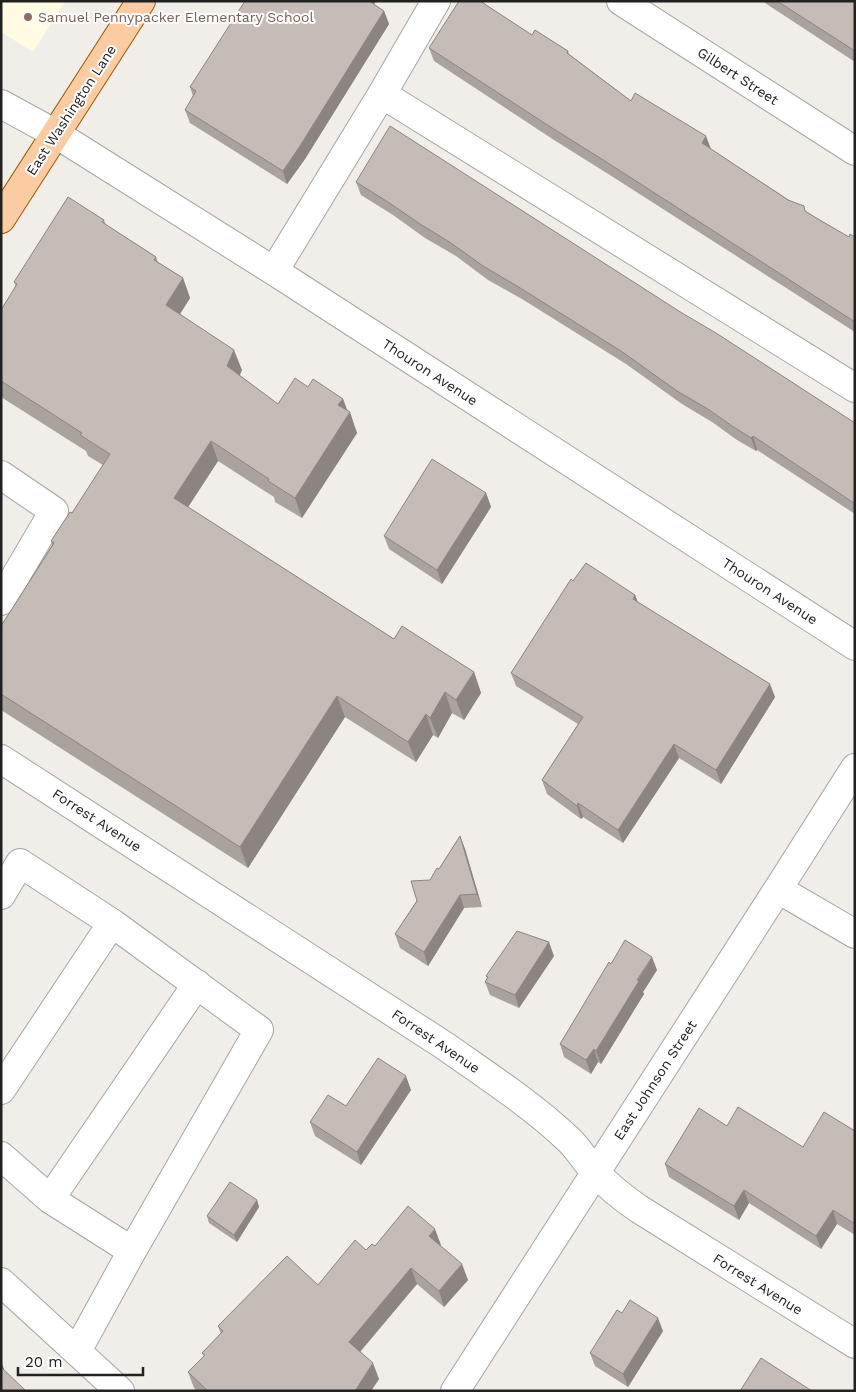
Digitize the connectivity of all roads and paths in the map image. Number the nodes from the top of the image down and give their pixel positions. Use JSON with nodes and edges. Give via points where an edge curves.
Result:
{"nodes":[{"id":1,"x":141,"y":1,"type":"edge"},
{"id":2,"x":436,"y":1,"type":"edge"},
{"id":3,"x":621,"y":1,"type":"edge"},
{"id":4,"x":382,"y":94,"type":"junction"},
{"id":5,"x":1,"y":104,"type":"edge"},
{"id":6,"x":56,"y":134,"type":"junction"},
{"id":7,"x":855,"y":151,"type":"edge"},
{"id":8,"x":1,"y":220,"type":"edge"},
{"id":9,"x":274,"y":271,"type":"junction"},
{"id":10,"x":855,"y":388,"type":"edge"},
{"id":11,"x":1,"y":475,"type":"edge"},
{"id":12,"x":1,"y":601,"type":"edge"},
{"id":13,"x":855,"y":646,"type":"edge"},
{"id":14,"x":1,"y":759,"type":"edge"},
{"id":15,"x":855,"y":768,"type":"edge"},
{"id":16,"x":778,"y":889,"type":"junction"},
{"id":17,"x":1,"y":895,"type":"edge"},
{"id":18,"x":112,"y":923,"type":"junction"},
{"id":19,"x":855,"y":934,"type":"edge"},
{"id":20,"x":197,"y":984,"type":"junction"},
{"id":21,"x":1,"y":1090,"type":"edge"},
{"id":22,"x":1,"y":1156,"type":"edge"},
{"id":23,"x":596,"y":1173,"type":"junction"},
{"id":24,"x":50,"y":1199,"type":"junction"},
{"id":25,"x":132,"y":1251,"type":"junction"},
{"id":26,"x":1,"y":1282,"type":"edge"},
{"id":27,"x":855,"y":1344,"type":"edge"},
{"id":28,"x":77,"y":1351,"type":"junction"},
{"id":29,"x":120,"y":1391,"type":"edge"},
{"id":30,"x":455,"y":1391,"type":"edge"}],
"edges":[{"from":1,"to":6,"type":"main road","name":"East Washington Lane"},
{"from":2,"to":4,"type":"street"},
{"from":3,"to":7,"type":"street","name":"Gilbert Street"},
{"from":4,"to":9,"type":"street"},
{"from":4,"to":10,"type":"street"},
{"from":5,"to":6,"type":"street","name":"Thouron Avenue"},
{"from":6,"to":8,"type":"main road","name":"East Washington Lane"},
{"from":6,"to":9,"type":"street","name":"Thouron Avenue"},
{"from":9,"to":13,"type":"street","name":"Thouron Avenue"},
{"from":11,"to":12,"type":"street","via":[[54,512]]},
{"from":14,"to":23,"type":"street","name":"Forrest Avenue","via":[[483,1072],[558,1129]]},
{"from":15,"to":16,"type":"street","name":"East Johnson Street"},
{"from":16,"to":19,"type":"street"},
{"from":16,"to":23,"type":"street","name":"East Johnson Street"},
{"from":17,"to":18,"type":"street","via":[[20,863]]},
{"from":18,"to":20,"type":"street"},
{"from":18,"to":21,"type":"street"},
{"from":20,"to":24,"type":"street"},
{"from":20,"to":25,"type":"street","via":[[258,1030]]},
{"from":22,"to":24,"type":"street"},
{"from":23,"to":27,"type":"street","name":"Forrest Avenue","via":[[639,1209]]},
{"from":23,"to":30,"type":"street","name":"East Johnson Street"},
{"from":24,"to":25,"type":"street"},
{"from":25,"to":28,"type":"street"},
{"from":26,"to":28,"type":"street"},
{"from":28,"to":29,"type":"street"}]}
